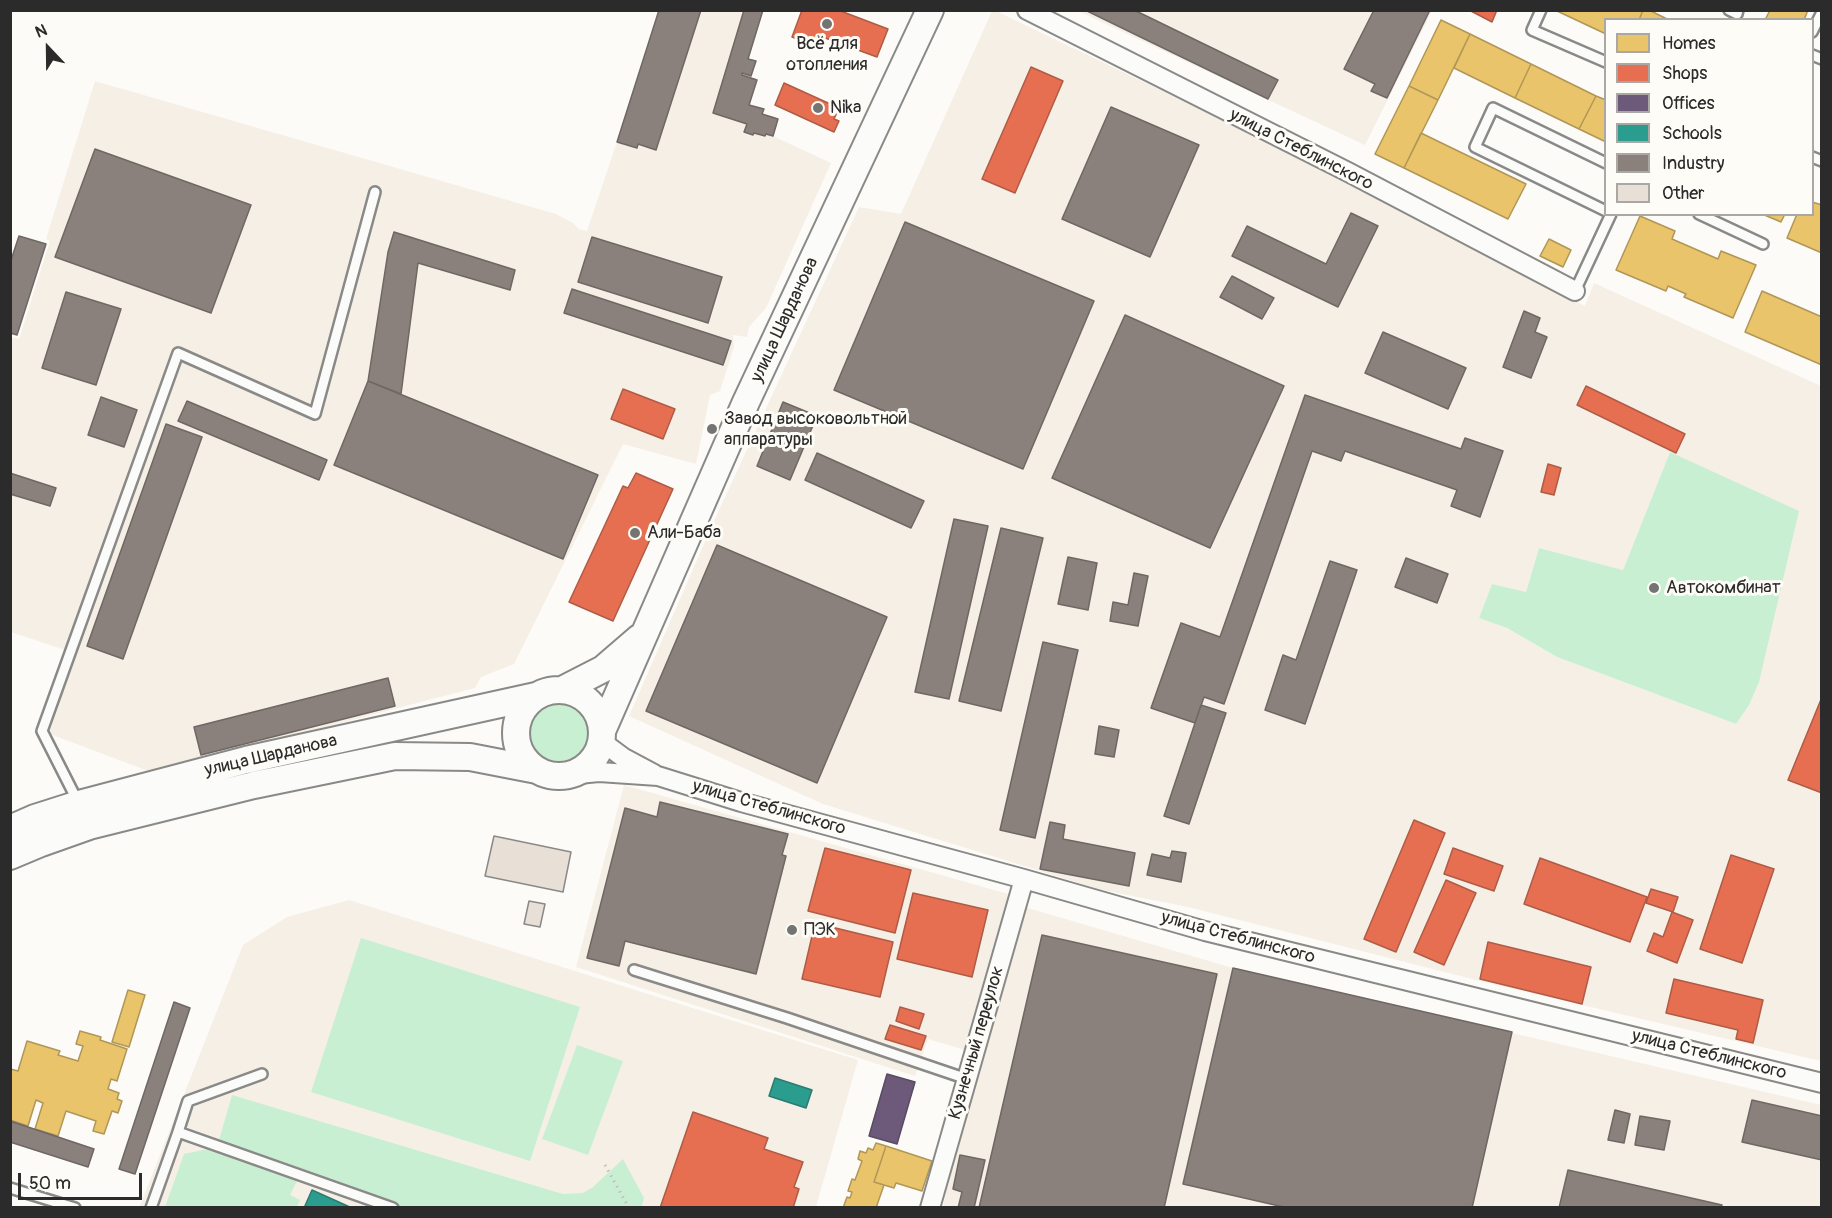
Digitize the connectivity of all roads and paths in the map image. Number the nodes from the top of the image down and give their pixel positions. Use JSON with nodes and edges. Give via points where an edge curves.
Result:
{"nodes":[{"id":1,"x":930,"y":10,"type":"edge"},
{"id":2,"x":1027,"y":10,"type":"edge"},
{"id":3,"x":1541,"y":10,"type":"edge"},
{"id":4,"x":1729,"y":10,"type":"edge"},
{"id":5,"x":1738,"y":10,"type":"edge"},
{"id":6,"x":1821,"y":12,"type":"edge"},
{"id":7,"x":1814,"y":28,"type":"edge"},
{"id":8,"x":1604,"y":62,"type":"edge"},
{"id":9,"x":1604,"y":163,"type":"edge"},
{"id":10,"x":375,"y":192,"type":"dead end"},
{"id":11,"x":1604,"y":211,"type":"edge"},
{"id":12,"x":1610,"y":216,"type":"edge"},
{"id":13,"x":1703,"y":216,"type":"edge"},
{"id":14,"x":1763,"y":244,"type":"dead end"},
{"id":15,"x":1575,"y":291,"type":"joint"},
{"id":16,"x":646,"y":632,"type":"junction"},
{"id":17,"x":562,"y":690,"type":"junction"},
{"id":18,"x":536,"y":696,"type":"junction"},
{"id":19,"x":601,"y":736,"type":"junction"},
{"id":20,"x":537,"y":770,"type":"junction"},
{"id":21,"x":568,"y":775,"type":"junction"},
{"id":22,"x":658,"y":776,"type":"junction"},
{"id":23,"x":79,"y":804,"type":"junction"},
{"id":24,"x":10,"y":829,"type":"edge"},
{"id":25,"x":10,"y":856,"type":"edge"},
{"id":26,"x":1023,"y":879,"type":"junction"},
{"id":27,"x":634,"y":970,"type":"dead end"},
{"id":28,"x":262,"y":1074,"type":"dead end"},
{"id":29,"x":967,"y":1079,"type":"junction"},
{"id":30,"x":1821,"y":1083,"type":"edge"},
{"id":31,"x":178,"y":1132,"type":"junction"},
{"id":32,"x":605,"y":1165,"type":"dead end"},
{"id":33,"x":10,"y":1188,"type":"edge"},
{"id":34,"x":75,"y":1208,"type":"edge"},
{"id":35,"x":151,"y":1208,"type":"edge"},
{"id":36,"x":393,"y":1208,"type":"edge"},
{"id":37,"x":629,"y":1208,"type":"edge"},
{"id":38,"x":930,"y":1208,"type":"edge"}],
"edges":[{"from":1,"to":16,"type":"main road","name":"улица Шарданова","via":[[746,402]]},
{"from":2,"to":15,"type":"street","name":"улица Стеблинского"},
{"from":3,"to":8,"type":"lane","via":[[1532,30]]},
{"from":4,"to":5,"type":"lane","via":[[1737,14]]},
{"from":6,"to":7,"type":"lane"},
{"from":9,"to":11,"type":"lane","via":[[1493,108],[1475,147]]},
{"from":10,"to":23,"type":"lane","via":[[315,414],[178,353],[42,731]]},
{"from":12,"to":15,"type":"lane"},
{"from":13,"to":14,"type":"lane"},
{"from":16,"to":17,"type":"main road","via":[[603,669]]},
{"from":16,"to":19,"type":"main road","name":"улица Шарданова"},
{"from":17,"to":18,"type":"main road"},
{"from":17,"to":19,"type":"main road","via":[[574,692],[594,708],[600,719]]},
{"from":18,"to":20,"type":"main road","via":[[521,712],[516,733],[521,754]]},
{"from":18,"to":23,"type":"main road","name":"улица Шарданова","via":[[246,760]]},
{"from":19,"to":21,"type":"main road","via":[[597,753],[589,763]]},
{"from":19,"to":22,"type":"street","via":[[624,758]]},
{"from":20,"to":21,"type":"main road"},
{"from":20,"to":25,"type":"main road","name":"улица Шарданова","via":[[470,757],[395,756],[254,785],[100,824]]},
{"from":21,"to":22,"type":"street","via":[[600,772]]},
{"from":22,"to":26,"type":"street","name":"улица Стеблинского"},
{"from":23,"to":24,"type":"main road","name":"улица Шарданова"},
{"from":26,"to":29,"type":"street","name":"Кузнечный переулок"},
{"from":26,"to":30,"type":"street","name":"улица Стеблинского","via":[[1216,934]]},
{"from":27,"to":29,"type":"lane"},
{"from":28,"to":31,"type":"lane","via":[[188,1101]]},
{"from":29,"to":38,"type":"street","name":"Кузнечный переулок"},
{"from":31,"to":35,"type":"lane"},
{"from":31,"to":36,"type":"lane"},
{"from":32,"to":37,"type":"path"},
{"from":33,"to":34,"type":"lane"}]}
